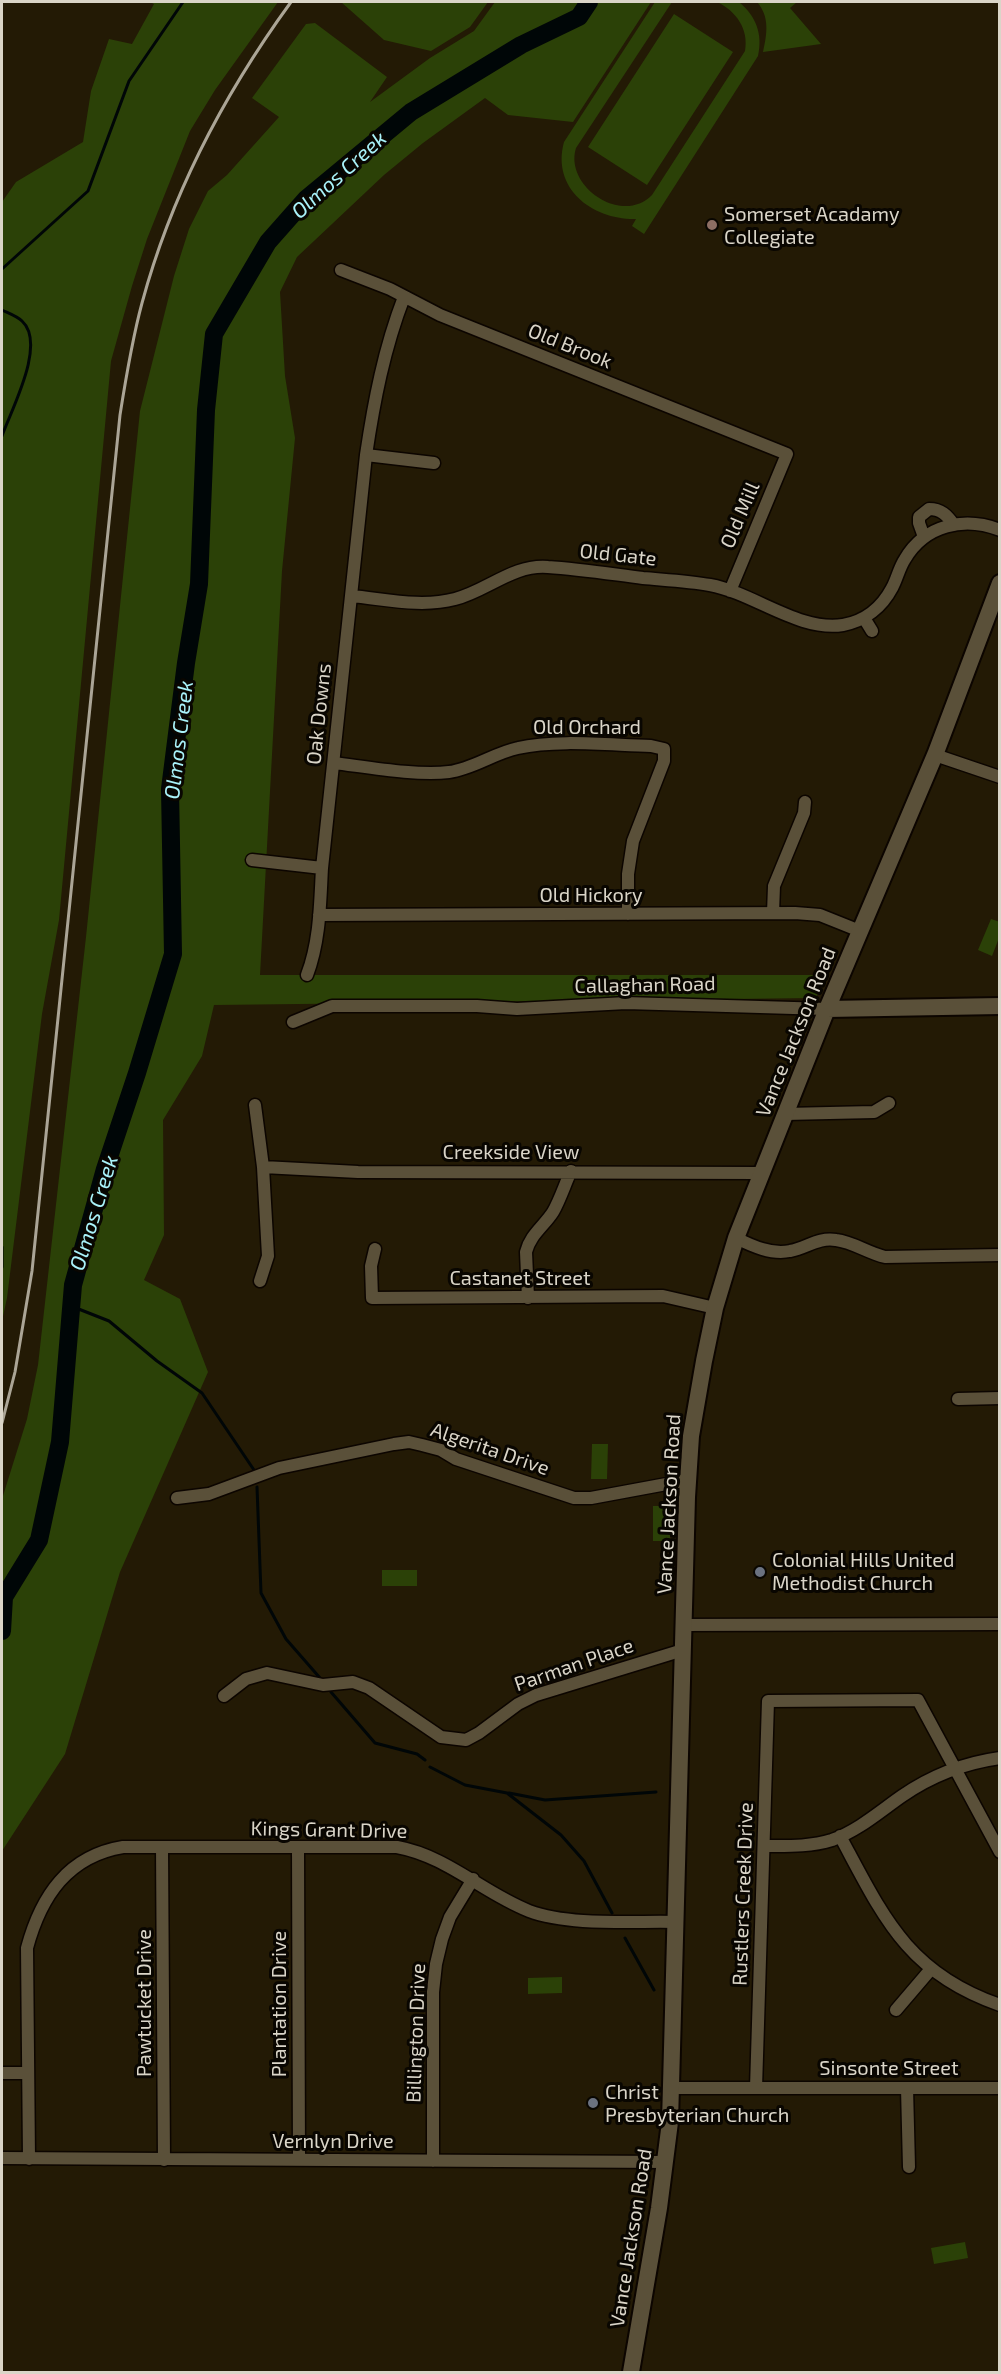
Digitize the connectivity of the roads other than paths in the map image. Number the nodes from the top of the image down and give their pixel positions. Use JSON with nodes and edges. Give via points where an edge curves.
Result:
{"nodes":[{"id":1,"x":341,"y":270,"type":"dead end"},
{"id":2,"x":404,"y":297,"type":"junction"},
{"id":3,"x":787,"y":454,"type":"joint"},
{"id":4,"x":366,"y":455,"type":"junction"},
{"id":5,"x":434,"y":463,"type":"dead end"},
{"id":6,"x":954,"y":525,"type":"junction"},
{"id":7,"x":999,"y":530,"type":"edge"},
{"id":8,"x":924,"y":537,"type":"junction"},
{"id":9,"x":999,"y":583,"type":"edge"},
{"id":10,"x":730,"y":591,"type":"junction"},
{"id":11,"x":351,"y":596,"type":"junction"},
{"id":12,"x":864,"y":618,"type":"junction"},
{"id":13,"x":872,"y":631,"type":"dead end"},
{"id":14,"x":935,"y":755,"type":"junction"},
{"id":15,"x":334,"y":763,"type":"junction"},
{"id":16,"x":999,"y":777,"type":"edge"},
{"id":17,"x":805,"y":802,"type":"dead end"},
{"id":18,"x":252,"y":860,"type":"dead end"},
{"id":19,"x":322,"y":868,"type":"junction"},
{"id":20,"x":773,"y":913,"type":"junction"},
{"id":21,"x":628,"y":914,"type":"junction"},
{"id":22,"x":319,"y":915,"type":"junction"},
{"id":23,"x":860,"y":932,"type":"junction"},
{"id":24,"x":306,"y":975,"type":"dead end"},
{"id":25,"x":999,"y":1006,"type":"edge"},
{"id":26,"x":827,"y":1009,"type":"junction"},
{"id":27,"x":293,"y":1022,"type":"dead end"},
{"id":28,"x":889,"y":1103,"type":"dead end"},
{"id":29,"x":255,"y":1105,"type":"dead end"},
{"id":30,"x":785,"y":1114,"type":"junction"},
{"id":31,"x":263,"y":1167,"type":"junction"},
{"id":32,"x":571,"y":1171,"type":"junction"},
{"id":33,"x":760,"y":1173,"type":"junction"},
{"id":34,"x":736,"y":1238,"type":"junction"},
{"id":35,"x":375,"y":1249,"type":"dead end"},
{"id":36,"x":999,"y":1255,"type":"edge"},
{"id":37,"x":260,"y":1281,"type":"dead end"},
{"id":38,"x":528,"y":1298,"type":"junction"},
{"id":39,"x":716,"y":1308,"type":"junction"},
{"id":40,"x":999,"y":1398,"type":"edge"},
{"id":41,"x":958,"y":1399,"type":"dead end"},
{"id":42,"x":688,"y":1480,"type":"junction"},
{"id":43,"x":177,"y":1497,"type":"dead end"},
{"id":44,"x":999,"y":1624,"type":"edge"},
{"id":45,"x":683,"y":1625,"type":"junction"},
{"id":46,"x":683,"y":1650,"type":"junction"},
{"id":47,"x":224,"y":1696,"type":"dead end"},
{"id":48,"x":999,"y":1758,"type":"edge"},
{"id":49,"x":954,"y":1769,"type":"junction"},
{"id":50,"x":840,"y":1836,"type":"junction"},
{"id":51,"x":764,"y":1846,"type":"junction"},
{"id":52,"x":162,"y":1847,"type":"junction"},
{"id":53,"x":298,"y":1847,"type":"junction"},
{"id":54,"x":999,"y":1852,"type":"edge"},
{"id":55,"x":473,"y":1879,"type":"junction"},
{"id":56,"x":676,"y":1922,"type":"junction"},
{"id":57,"x":931,"y":1969,"type":"junction"},
{"id":58,"x":999,"y":2006,"type":"edge"},
{"id":59,"x":896,"y":2010,"type":"dead end"},
{"id":60,"x":2,"y":2073,"type":"edge"},
{"id":61,"x":27,"y":2073,"type":"junction"},
{"id":62,"x":671,"y":2088,"type":"junction"},
{"id":63,"x":756,"y":2088,"type":"junction"},
{"id":64,"x":907,"y":2088,"type":"junction"},
{"id":65,"x":999,"y":2088,"type":"edge"},
{"id":66,"x":2,"y":2158,"type":"edge"},
{"id":67,"x":29,"y":2159,"type":"junction"},
{"id":68,"x":164,"y":2160,"type":"junction"},
{"id":69,"x":299,"y":2160,"type":"junction"},
{"id":70,"x":433,"y":2161,"type":"junction"},
{"id":71,"x":665,"y":2162,"type":"junction"},
{"id":72,"x":909,"y":2167,"type":"dead end"},
{"id":73,"x":631,"y":2373,"type":"edge"}],
"edges":[{"from":1,"to":2,"type":"street","name":"Old Brook"},
{"from":2,"to":3,"type":"street","name":"Old Brook","via":[[440,315]]},
{"from":2,"to":4,"type":"street","name":"Oak Downs","via":[[383,359]]},
{"from":3,"to":10,"type":"street","name":"Old Mill"},
{"from":4,"to":5,"type":"street"},
{"from":4,"to":11,"type":"street","name":"Oak Downs"},
{"from":6,"to":7,"type":"street","via":[[978,523]]},
{"from":6,"to":8,"type":"street"},
{"from":6,"to":8,"type":"street","via":[[946,514],[929,509],[920,517]]},
{"from":8,"to":12,"type":"street","via":[[907,556],[892,589]]},
{"from":9,"to":14,"type":"main road","name":"Vance Jackson Road"},
{"from":10,"to":11,"type":"street","name":"Old Gate","via":[[712,585],[545,567],[512,573],[468,595],[442,602]]},
{"from":10,"to":12,"type":"street","name":"Old Gate","via":[[816,624],[843,625]]},
{"from":11,"to":15,"type":"street","name":"Oak Downs"},
{"from":12,"to":13,"type":"street"},
{"from":14,"to":16,"type":"street"},
{"from":14,"to":23,"type":"main road","name":"Vance Jackson Road"},
{"from":15,"to":19,"type":"street","name":"Oak Downs"},
{"from":15,"to":21,"type":"street","name":"Old Orchard","via":[[430,773],[461,769],[528,746],[664,749],[664,761],[629,857]]},
{"from":17,"to":20,"type":"street","via":[[774,886]]},
{"from":18,"to":19,"type":"street"},
{"from":19,"to":22,"type":"street","name":"Oak Downs"},
{"from":20,"to":21,"type":"street","name":"Old Hickory"},
{"from":20,"to":23,"type":"street","name":"Old Hickory","via":[[820,915]]},
{"from":21,"to":22,"type":"street","name":"Old Hickory"},
{"from":22,"to":24,"type":"street","name":"Oak Downs","via":[[313,959]]},
{"from":23,"to":26,"type":"main road","name":"Vance Jackson Road"},
{"from":25,"to":26,"type":"main road","name":"Callaghan Road"},
{"from":26,"to":27,"type":"street","name":"Callaghan Road","via":[[626,1004],[517,1009],[332,1006]]},
{"from":26,"to":30,"type":"main road","name":"Vance Jackson Road"},
{"from":28,"to":30,"type":"street","via":[[865,1113]]},
{"from":29,"to":31,"type":"street"},
{"from":30,"to":33,"type":"main road","name":"Vance Jackson Road"},
{"from":31,"to":32,"type":"street","name":"Creekside View","via":[[358,1172]]},
{"from":31,"to":37,"type":"street","via":[[268,1256]]},
{"from":32,"to":33,"type":"street","name":"Creekside View"},
{"from":32,"to":38,"type":"street","via":[[553,1211],[527,1245]]},
{"from":33,"to":34,"type":"main road","name":"Vance Jackson Road"},
{"from":34,"to":36,"type":"street","via":[[777,1252],[826,1239],[885,1257]]},
{"from":34,"to":39,"type":"main road","name":"Vance Jackson Road"},
{"from":35,"to":38,"type":"street","name":"Castanet Street","via":[[372,1298]]},
{"from":38,"to":39,"type":"street","name":"Castanet Street","via":[[663,1296]]},
{"from":39,"to":42,"type":"main road","name":"Vance Jackson Road","via":[[691,1436]]},
{"from":40,"to":41,"type":"street"},
{"from":42,"to":43,"type":"street","name":"Algerita Drive","via":[[574,1498],[409,1442],[297,1464],[209,1494]]},
{"from":42,"to":45,"type":"main road","name":"Vance Jackson Road"},
{"from":44,"to":45,"type":"street"},
{"from":45,"to":46,"type":"main road","name":"Vance Jackson Road"},
{"from":46,"to":47,"type":"street","name":"Parman Place","via":[[536,1695],[466,1740],[441,1737],[369,1688],[353,1682],[323,1685],[267,1673],[246,1679]]},
{"from":46,"to":56,"type":"main road","name":"Vance Jackson Road"},
{"from":48,"to":49,"type":"street"},
{"from":49,"to":50,"type":"street","via":[[926,1781]]},
{"from":49,"to":51,"type":"street","name":"Rustlers Creek Drive","via":[[918,1700],[768,1701]]},
{"from":49,"to":54,"type":"street"},
{"from":50,"to":51,"type":"street","via":[[801,1846]]},
{"from":50,"to":57,"type":"street","via":[[883,1916]]},
{"from":51,"to":63,"type":"street","name":"Rustlers Creek Drive"},
{"from":52,"to":53,"type":"street","name":"Kings Grant Drive"},
{"from":52,"to":61,"type":"street","name":"Kings Grant Drive","via":[[123,1847],[81,1860],[62,1878],[35,1923],[26,1961]]},
{"from":52,"to":68,"type":"street","name":"Pawtucket Drive"},
{"from":53,"to":55,"type":"street","name":"Kings Grant Drive","via":[[409,1849]]},
{"from":53,"to":69,"type":"street","name":"Plantation Drive"},
{"from":55,"to":56,"type":"street","name":"Kings Grant Drive","via":[[519,1907],[546,1916]]},
{"from":55,"to":70,"type":"street","name":"Billington Drive","via":[[450,1917],[436,1964]]},
{"from":56,"to":62,"type":"main road","name":"Vance Jackson Road"},
{"from":57,"to":58,"type":"street"},
{"from":57,"to":59,"type":"street"},
{"from":60,"to":61,"type":"street"},
{"from":61,"to":67,"type":"street","name":"Kings Grant Drive"},
{"from":62,"to":63,"type":"street","name":"Sinsonte Street"},
{"from":62,"to":71,"type":"main road","name":"Vance Jackson Road"},
{"from":63,"to":64,"type":"street","name":"Sinsonte Street"},
{"from":64,"to":65,"type":"street","name":"Sinsonte Street"},
{"from":64,"to":72,"type":"street"},
{"from":66,"to":67,"type":"street","name":"Vernlyn Drive"},
{"from":67,"to":68,"type":"street","name":"Vernlyn Drive"},
{"from":68,"to":69,"type":"street","name":"Vernlyn Drive"},
{"from":69,"to":70,"type":"street","name":"Vernlyn Drive"},
{"from":70,"to":71,"type":"street","name":"Vernlyn Drive"},
{"from":71,"to":73,"type":"main road","name":"Vance Jackson Road"}]}
